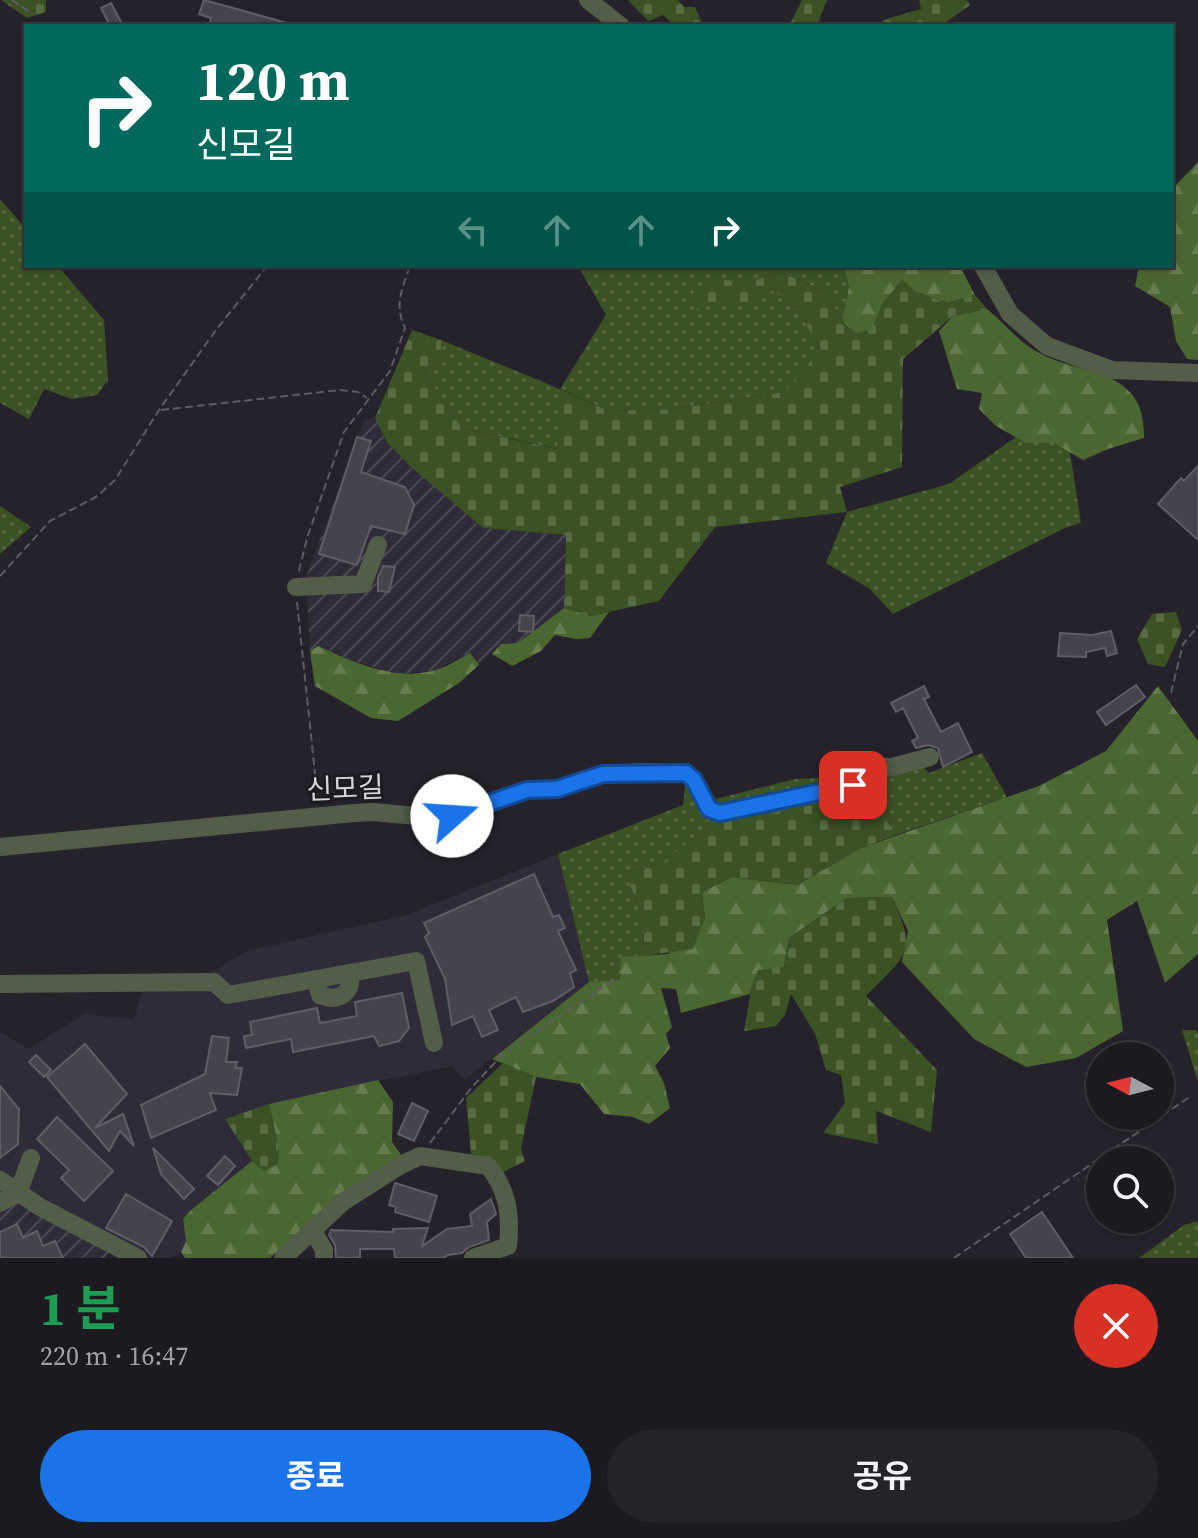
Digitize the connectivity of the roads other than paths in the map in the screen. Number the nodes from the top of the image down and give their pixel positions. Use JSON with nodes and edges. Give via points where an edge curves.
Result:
{"nodes":[{"id":1,"x":588,"y":0,"type":"edge"},
{"id":2,"x":618,"y":24,"type":"edge"},
{"id":3,"x":984,"y":268,"type":"edge"},
{"id":4,"x":1198,"y":373,"type":"edge"},
{"id":5,"x":378,"y":545,"type":"dead end"},
{"id":6,"x":296,"y":587,"type":"road end"},
{"id":7,"x":930,"y":757,"type":"dead end"},
{"id":8,"x":0,"y":847,"type":"edge"},
{"id":9,"x":0,"y":984,"type":"edge"},
{"id":10,"x":434,"y":1043,"type":"dead end"},
{"id":11,"x":31,"y":1158,"type":"dead end"},
{"id":12,"x":0,"y":1180,"type":"edge"},
{"id":13,"x":18,"y":1193,"type":"junction"},
{"id":14,"x":0,"y":1203,"type":"edge"},
{"id":15,"x":313,"y":1231,"type":"junction"},
{"id":16,"x":138,"y":1258,"type":"edge"},
{"id":17,"x":283,"y":1258,"type":"edge"},
{"id":18,"x":324,"y":1258,"type":"edge"},
{"id":19,"x":473,"y":1258,"type":"edge"}],
"edges":[{"from":1,"to":2,"type":"street"},
{"from":3,"to":4,"type":"street","via":[[1010,314],[1047,346],[1112,370]]},
{"from":5,"to":6,"type":"street","via":[[363,584]]},
{"from":7,"to":8,"type":"street","name":"신모길","via":[[892,767],[863,767],[853,785],[720,813],[709,809],[686,773],[603,774],[557,789],[527,790],[439,818],[373,812],[320,815]]},
{"from":9,"to":10,"type":"street","via":[[214,982],[228,995],[416,961]]},
{"from":11,"to":13,"type":"street"},
{"from":12,"to":13,"type":"street"},
{"from":13,"to":14,"type":"street"},
{"from":13,"to":16,"type":"street"},
{"from":15,"to":17,"type":"street"},
{"from":15,"to":18,"type":"street"},
{"from":15,"to":19,"type":"street","via":[[343,1202],[420,1156],[488,1166],[500,1181],[507,1204],[508,1246]]}]}
